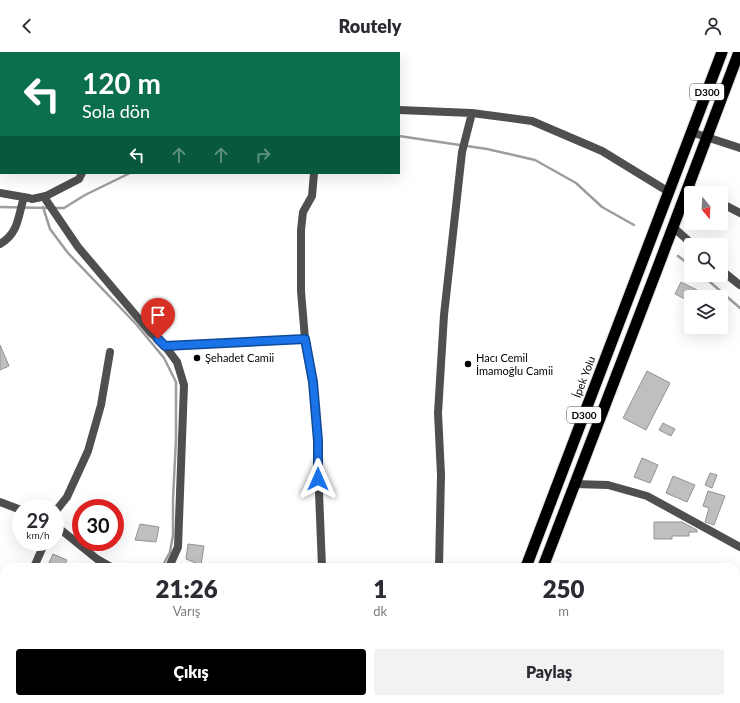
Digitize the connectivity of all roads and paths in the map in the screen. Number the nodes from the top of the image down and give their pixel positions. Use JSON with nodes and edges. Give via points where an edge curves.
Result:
{"nodes":[{"id":1,"x":722,"y":52,"type":"edge"},
{"id":2,"x":739,"y":52,"type":"edge"},
{"id":3,"x":400,"y":110,"type":"edge"},
{"id":4,"x":472,"y":113,"type":"junction"},
{"id":5,"x":691,"y":132,"type":"junction"},
{"id":6,"x":706,"y":137,"type":"junction"},
{"id":7,"x":740,"y":148,"type":"edge"},
{"id":8,"x":314,"y":174,"type":"edge"},
{"id":9,"x":80,"y":176,"type":"edge"},
{"id":10,"x":688,"y":186,"type":"edge"},
{"id":11,"x":0,"y":192,"type":"edge"},
{"id":12,"x":668,"y":192,"type":"junction"},
{"id":13,"x":46,"y":198,"type":"junction"},
{"id":14,"x":684,"y":198,"type":"edge"},
{"id":15,"x":26,"y":200,"type":"junction"},
{"id":16,"x":728,"y":207,"type":"edge"},
{"id":17,"x":740,"y":213,"type":"edge"},
{"id":18,"x":671,"y":232,"type":"junction"},
{"id":19,"x":684,"y":240,"type":"edge"},
{"id":20,"x":0,"y":244,"type":"edge"},
{"id":21,"x":728,"y":276,"type":"edge"},
{"id":22,"x":740,"y":285,"type":"edge"},
{"id":23,"x":305,"y":339,"type":"junction"},
{"id":24,"x":165,"y":346,"type":"junction"},
{"id":25,"x":110,"y":352,"type":"dead end"},
{"id":26,"x":574,"y":484,"type":"junction"},
{"id":27,"x":64,"y":501,"type":"edge"},
{"id":28,"x":0,"y":502,"type":"edge"},
{"id":29,"x":12,"y":507,"type":"edge"},
{"id":30,"x":64,"y":531,"type":"edge"},
{"id":31,"x":740,"y":547,"type":"edge"},
{"id":32,"x":41,"y":551,"type":"edge"},
{"id":33,"x":36,"y":563,"type":"edge"},
{"id":34,"x":104,"y":563,"type":"edge"},
{"id":35,"x":171,"y":563,"type":"edge"},
{"id":36,"x":322,"y":563,"type":"edge"},
{"id":37,"x":438,"y":563,"type":"edge"},
{"id":38,"x":528,"y":563,"type":"edge"},
{"id":39,"x":544,"y":563,"type":"edge"}],
"edges":[{"from":1,"to":5,"type":"highway","number":"D300"},
{"from":2,"to":6,"type":"highway","number":"D300"},
{"from":3,"to":4,"type":"street"},
{"from":4,"to":12,"type":"street","via":[[532,121],[602,151]]},
{"from":4,"to":37,"type":"street","via":[[462,152],[444,315],[438,413],[441,475]]},
{"from":5,"to":6,"type":"street"},
{"from":5,"to":12,"type":"highway","number":"D300"},
{"from":6,"to":7,"type":"street"},
{"from":6,"to":10,"type":"highway","number":"D300"},
{"from":8,"to":23,"type":"street","via":[[312,196],[303,212],[301,230],[301,291]]},
{"from":9,"to":13,"type":"street"},
{"from":11,"to":15,"type":"street"},
{"from":12,"to":38,"type":"highway","name":"İpek Yolu","number":"D300"},
{"from":13,"to":15,"type":"street"},
{"from":13,"to":24,"type":"street","via":[[78,247]]},
{"from":14,"to":18,"type":"highway","number":"D300"},
{"from":15,"to":20,"type":"street","via":[[18,225],[6,241]]},
{"from":16,"to":17,"type":"street"},
{"from":18,"to":19,"type":"street"},
{"from":18,"to":26,"type":"highway","number":"D300"},
{"from":21,"to":22,"type":"street"},
{"from":23,"to":24,"type":"street"},
{"from":23,"to":36,"type":"street","via":[[313,382],[318,441]]},
{"from":24,"to":35,"type":"street","via":[[177,362],[184,385],[178,547]]},
{"from":25,"to":27,"type":"street","via":[[101,405],[88,451]]},
{"from":26,"to":31,"type":"street","via":[[608,485],[647,496]]},
{"from":26,"to":39,"type":"highway","number":"D300"},
{"from":28,"to":29,"type":"street"},
{"from":30,"to":34,"type":"street"},
{"from":32,"to":33,"type":"street"}]}
